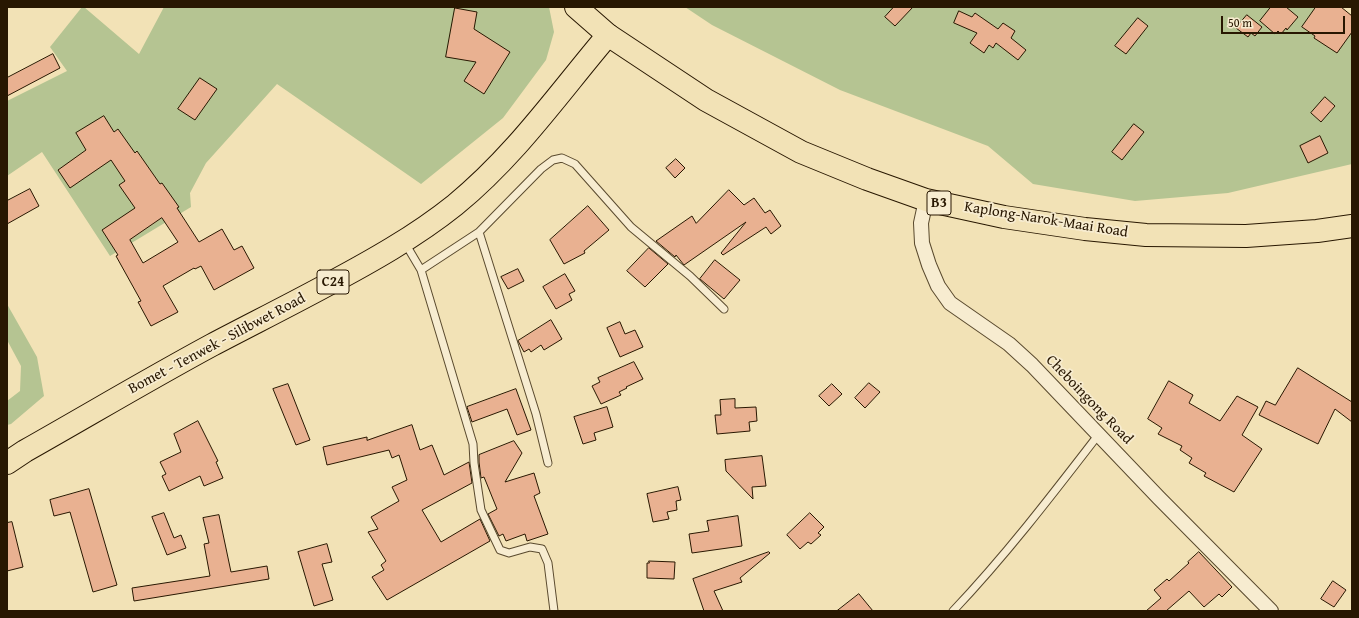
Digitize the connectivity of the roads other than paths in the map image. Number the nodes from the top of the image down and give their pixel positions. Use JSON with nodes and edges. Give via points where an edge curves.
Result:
{"nodes":[{"id":1,"x":576,"y":7,"type":"edge"},
{"id":2,"x":608,"y":35,"type":"junction"},
{"id":3,"x":926,"y":200,"type":"junction"},
{"id":4,"x":1352,"y":226,"type":"edge"},
{"id":5,"x":479,"y":232,"type":"junction"},
{"id":6,"x":404,"y":241,"type":"junction"},
{"id":7,"x":421,"y":270,"type":"junction"},
{"id":8,"x":724,"y":309,"type":"dead end"},
{"id":9,"x":1099,"y":434,"type":"junction"},
{"id":10,"x":548,"y":463,"type":"dead end"},
{"id":11,"x":7,"y":464,"type":"edge"},
{"id":12,"x":554,"y":611,"type":"edge"},
{"id":13,"x":953,"y":611,"type":"edge"},
{"id":14,"x":1271,"y":611,"type":"edge"}],
"edges":[{"from":1,"to":2,"type":"main road","name":"Kaplong-Narok-Maai Road","number":"B3"},
{"from":2,"to":3,"type":"main road","name":"Kaplong-Narok-Maai Road","number":"B3","via":[[706,100],[801,152]]},
{"from":2,"to":6,"type":"main road","name":"Bomet - Tenwek - Silibwet Road","number":"C24","via":[[541,119],[497,166],[455,205]]},
{"from":3,"to":4,"type":"main road","name":"Kaplong-Narok-Maai Road","number":"B3","via":[[1004,217],[1146,235],[1246,236]]},
{"from":3,"to":9,"type":"street","name":"Cheboingong Road","via":[[921,223],[922,243],[938,286],[950,303],[1009,344]]},
{"from":5,"to":7,"type":"lane"},
{"from":5,"to":8,"type":"lane","via":[[541,169],[553,160],[562,158],[575,164],[631,227],[690,276]]},
{"from":5,"to":10,"type":"lane","via":[[536,414]]},
{"from":6,"to":7,"type":"lane"},
{"from":6,"to":11,"type":"main road","name":"Bomet - Tenwek - Silibwet Road","number":"C24","via":[[133,390],[25,451]]},
{"from":7,"to":12,"type":"lane","via":[[473,444],[481,510],[500,550],[509,553],[530,547],[542,549],[548,563]]},
{"from":9,"to":13,"type":"lane","via":[[1036,516]]},
{"from":9,"to":14,"type":"street","name":"Cheboingong Road"}]}
